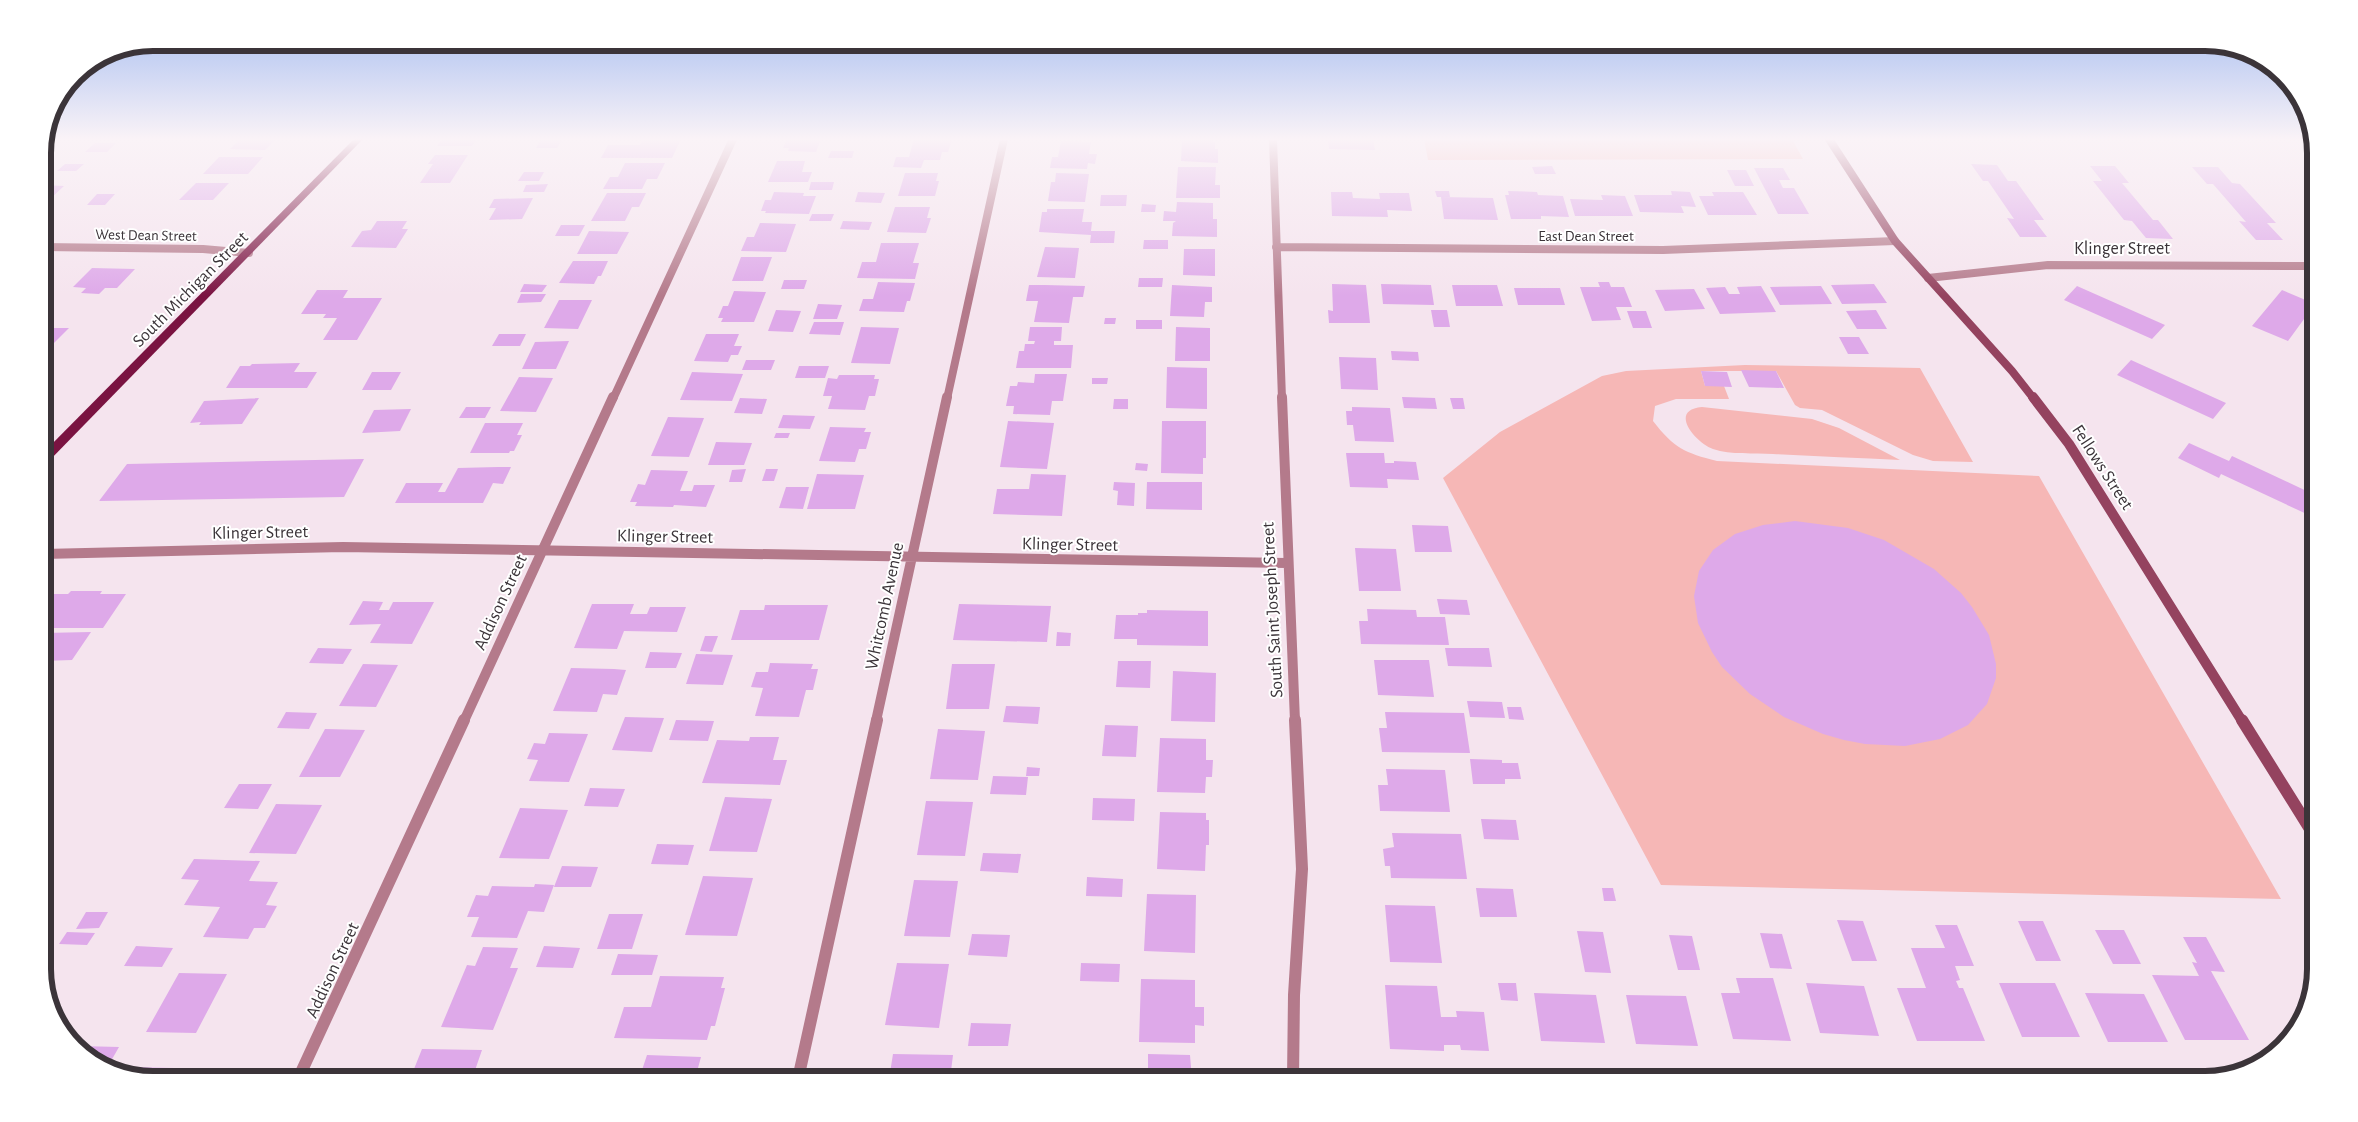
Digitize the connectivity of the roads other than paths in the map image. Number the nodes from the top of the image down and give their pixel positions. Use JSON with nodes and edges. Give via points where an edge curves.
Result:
{"nodes":[{"id":1,"x":308,"y":191,"type":"edge"},
{"id":2,"x":709,"y":191,"type":"edge"},
{"id":3,"x":992,"y":191,"type":"edge"},
{"id":4,"x":1274,"y":191,"type":"edge"},
{"id":5,"x":1862,"y":191,"type":"edge"},
{"id":6,"x":1895,"y":241,"type":"junction"},
{"id":7,"x":51,"y":247,"type":"edge"},
{"id":8,"x":1276,"y":247,"type":"junction"},
{"id":9,"x":249,"y":252,"type":"junction"},
{"id":10,"x":2307,"y":266,"type":"edge"},
{"id":11,"x":1928,"y":278,"type":"junction"},
{"id":12,"x":51,"y":452,"type":"edge"},
{"id":13,"x":542,"y":549,"type":"junction"},
{"id":14,"x":51,"y":554,"type":"edge"},
{"id":15,"x":911,"y":558,"type":"junction"},
{"id":16,"x":1287,"y":564,"type":"junction"},
{"id":17,"x":2307,"y":823,"type":"edge"},
{"id":18,"x":302,"y":1071,"type":"edge"},
{"id":19,"x":800,"y":1071,"type":"edge"},
{"id":20,"x":1294,"y":1071,"type":"edge"}],
"edges":[{"from":1,"to":9,"type":"main road","name":"South Michigan Street"},
{"from":2,"to":13,"type":"street","name":"Addison Street"},
{"from":3,"to":15,"type":"street","name":"Whitcomb Avenue"},
{"from":4,"to":8,"type":"street","name":"South Saint Joseph Street"},
{"from":5,"to":6,"type":"street","name":"Fellows Street"},
{"from":6,"to":8,"type":"street","name":"East Dean Street","via":[[1653,250]]},
{"from":6,"to":11,"type":"street","name":"Fellows Street"},
{"from":7,"to":9,"type":"street","name":"West Dean Street"},
{"from":8,"to":16,"type":"street","name":"South Saint Joseph Street"},
{"from":9,"to":12,"type":"main road","name":"South Michigan Street"},
{"from":10,"to":11,"type":"street","name":"Klinger Street","via":[[2048,265]]},
{"from":11,"to":17,"type":"street","name":"Fellows Street","via":[[2012,371],[2069,444]]},
{"from":13,"to":14,"type":"street","name":"Klinger Street","via":[[343,547]]},
{"from":13,"to":15,"type":"street","name":"Klinger Street"},
{"from":13,"to":18,"type":"street","name":"Addison Street"},
{"from":15,"to":16,"type":"street","name":"Klinger Street"},
{"from":15,"to":19,"type":"street","name":"Whitcomb Avenue"},
{"from":16,"to":20,"type":"street","name":"South Saint Joseph Street","via":[[1302,868],[1294,995]]}]}
